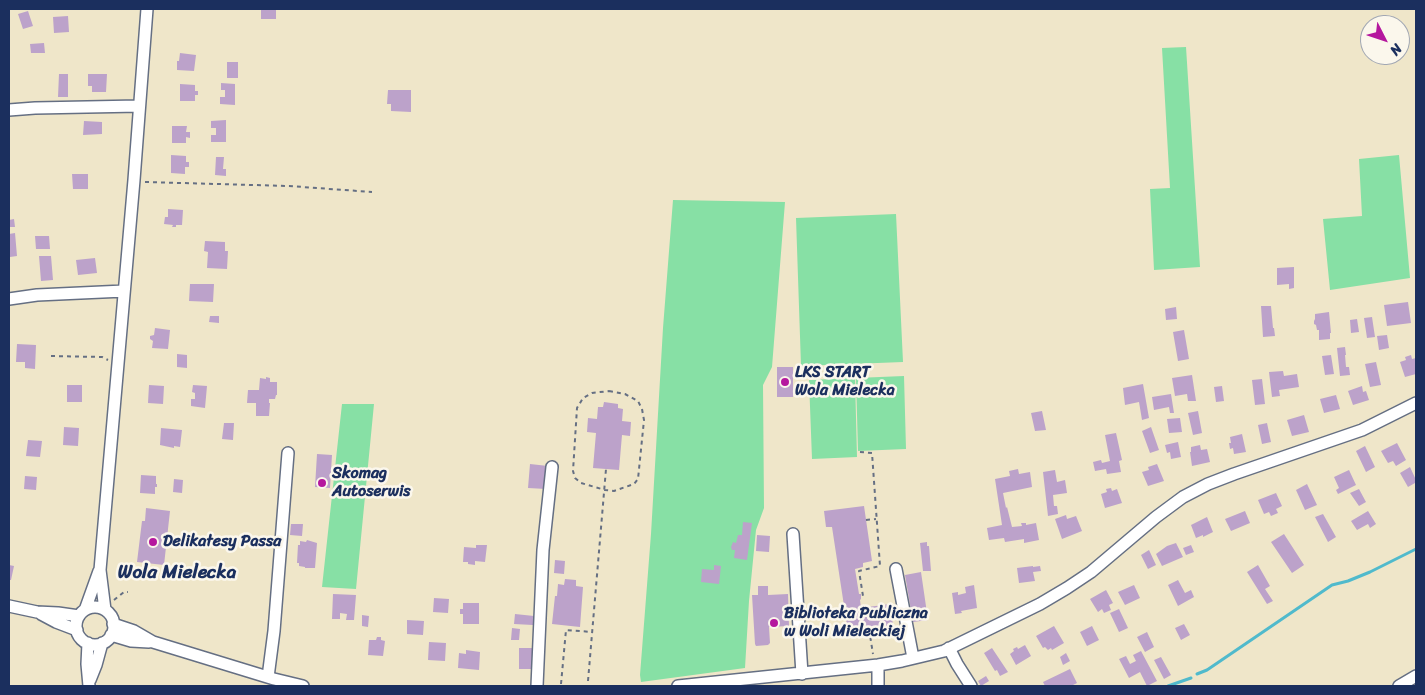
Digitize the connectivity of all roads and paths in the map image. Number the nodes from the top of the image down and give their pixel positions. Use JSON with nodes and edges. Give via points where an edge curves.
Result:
{"nodes":[{"id":1,"x":147,"y":9,"type":"edge"},
{"id":2,"x":139,"y":106,"type":"junction"},
{"id":3,"x":9,"y":110,"type":"edge"},
{"id":4,"x":134,"y":180,"type":"junction"},
{"id":5,"x":372,"y":192,"type":"dead end"},
{"id":6,"x":124,"y":291,"type":"junction"},
{"id":7,"x":9,"y":299,"type":"edge"},
{"id":8,"x":51,"y":356,"type":"dead end"},
{"id":9,"x":118,"y":365,"type":"junction"},
{"id":10,"x":1416,"y":403,"type":"edge"},
{"id":11,"x":860,"y":452,"type":"dead end"},
{"id":12,"x":288,"y":453,"type":"dead end"},
{"id":13,"x":552,"y":467,"type":"dead end"},
{"id":14,"x":606,"y":469,"type":"dead end"},
{"id":15,"x":605,"y":490,"type":"junction"},
{"id":16,"x":876,"y":519,"type":"junction"},
{"id":17,"x":866,"y":520,"type":"dead end"},
{"id":18,"x":793,"y":534,"type":"dead end"},
{"id":19,"x":896,"y":569,"type":"dead end"},
{"id":20,"x":100,"y":570,"type":"junction"},
{"id":21,"x":128,"y":592,"type":"dead end"},
{"id":22,"x":861,"y":597,"type":"dead end"},
{"id":23,"x":114,"y":600,"type":"dead end"},
{"id":24,"x":9,"y":606,"type":"edge"},
{"id":25,"x":105,"y":610,"type":"junction"},
{"id":26,"x":37,"y":612,"type":"junction"},
{"id":27,"x":82,"y":613,"type":"junction"},
{"id":28,"x":112,"y":629,"type":"junction"},
{"id":29,"x":869,"y":629,"type":"dead end"},
{"id":30,"x":77,"y":630,"type":"junction"},
{"id":31,"x":592,"y":632,"type":"junction"},
{"id":32,"x":88,"y":643,"type":"junction"},
{"id":33,"x":102,"y":643,"type":"junction"},
{"id":34,"x":949,"y":648,"type":"junction"},
{"id":35,"x":913,"y":658,"type":"junction"},
{"id":36,"x":876,"y":660,"type":"junction"},
{"id":37,"x":802,"y":674,"type":"junction"},
{"id":38,"x":1416,"y":676,"type":"edge"},
{"id":39,"x":272,"y":681,"type":"edge"},
{"id":40,"x":588,"y":681,"type":"dead end"},
{"id":41,"x":90,"y":684,"type":"edge"},
{"id":42,"x":561,"y":684,"type":"dead end"},
{"id":43,"x":304,"y":686,"type":"edge"},
{"id":44,"x":537,"y":686,"type":"edge"},
{"id":45,"x":678,"y":686,"type":"edge"},
{"id":46,"x":878,"y":686,"type":"edge"},
{"id":47,"x":971,"y":686,"type":"edge"},
{"id":48,"x":1399,"y":686,"type":"edge"}],
"edges":[{"from":1,"to":2,"type":"street"},
{"from":2,"to":3,"type":"street"},
{"from":2,"to":4,"type":"street"},
{"from":4,"to":5,"type":"path"},
{"from":4,"to":6,"type":"street"},
{"from":6,"to":7,"type":"street"},
{"from":6,"to":9,"type":"street"},
{"from":8,"to":9,"type":"path","via":[[102,357]]},
{"from":9,"to":20,"type":"street"},
{"from":10,"to":34,"type":"street","via":[[1362,430],[1234,474],[1183,497],[1067,588]]},
{"from":11,"to":16,"type":"path","via":[[872,453]]},
{"from":12,"to":39,"type":"street"},
{"from":13,"to":44,"type":"street","via":[[543,550]]},
{"from":14,"to":15,"type":"path"},
{"from":15,"to":15,"type":"path","via":[[581,483],[573,471],[577,408],[583,398],[592,393],[609,391],[638,401],[644,420],[638,479],[620,489]]},
{"from":15,"to":31,"type":"path"},
{"from":16,"to":17,"type":"path"},
{"from":16,"to":22,"type":"path","via":[[880,566],[858,571]]},
{"from":18,"to":37,"type":"street"},
{"from":19,"to":35,"type":"street"},
{"from":20,"to":25,"type":"street"},
{"from":20,"to":27,"type":"street"},
{"from":21,"to":23,"type":"path"},
{"from":24,"to":26,"type":"street"},
{"from":25,"to":27,"type":"street","via":[[95,607]]},
{"from":25,"to":28,"type":"street","via":[[111,616]]},
{"from":26,"to":27,"type":"street"},
{"from":26,"to":30,"type":"street"},
{"from":27,"to":30,"type":"street","via":[[76,622]]},
{"from":28,"to":33,"type":"street"},
{"from":28,"to":39,"type":"street","via":[[131,641],[154,642]]},
{"from":29,"to":36,"type":"path"},
{"from":30,"to":32,"type":"street"},
{"from":31,"to":40,"type":"path"},
{"from":31,"to":42,"type":"path","via":[[566,630]]},
{"from":32,"to":33,"type":"street"},
{"from":32,"to":41,"type":"street"},
{"from":33,"to":41,"type":"street"},
{"from":34,"to":35,"type":"street"},
{"from":34,"to":47,"type":"street"},
{"from":35,"to":36,"type":"street"},
{"from":36,"to":37,"type":"street"},
{"from":36,"to":46,"type":"street"},
{"from":37,"to":45,"type":"street"},
{"from":38,"to":48,"type":"street"},
{"from":39,"to":43,"type":"street"}]}
